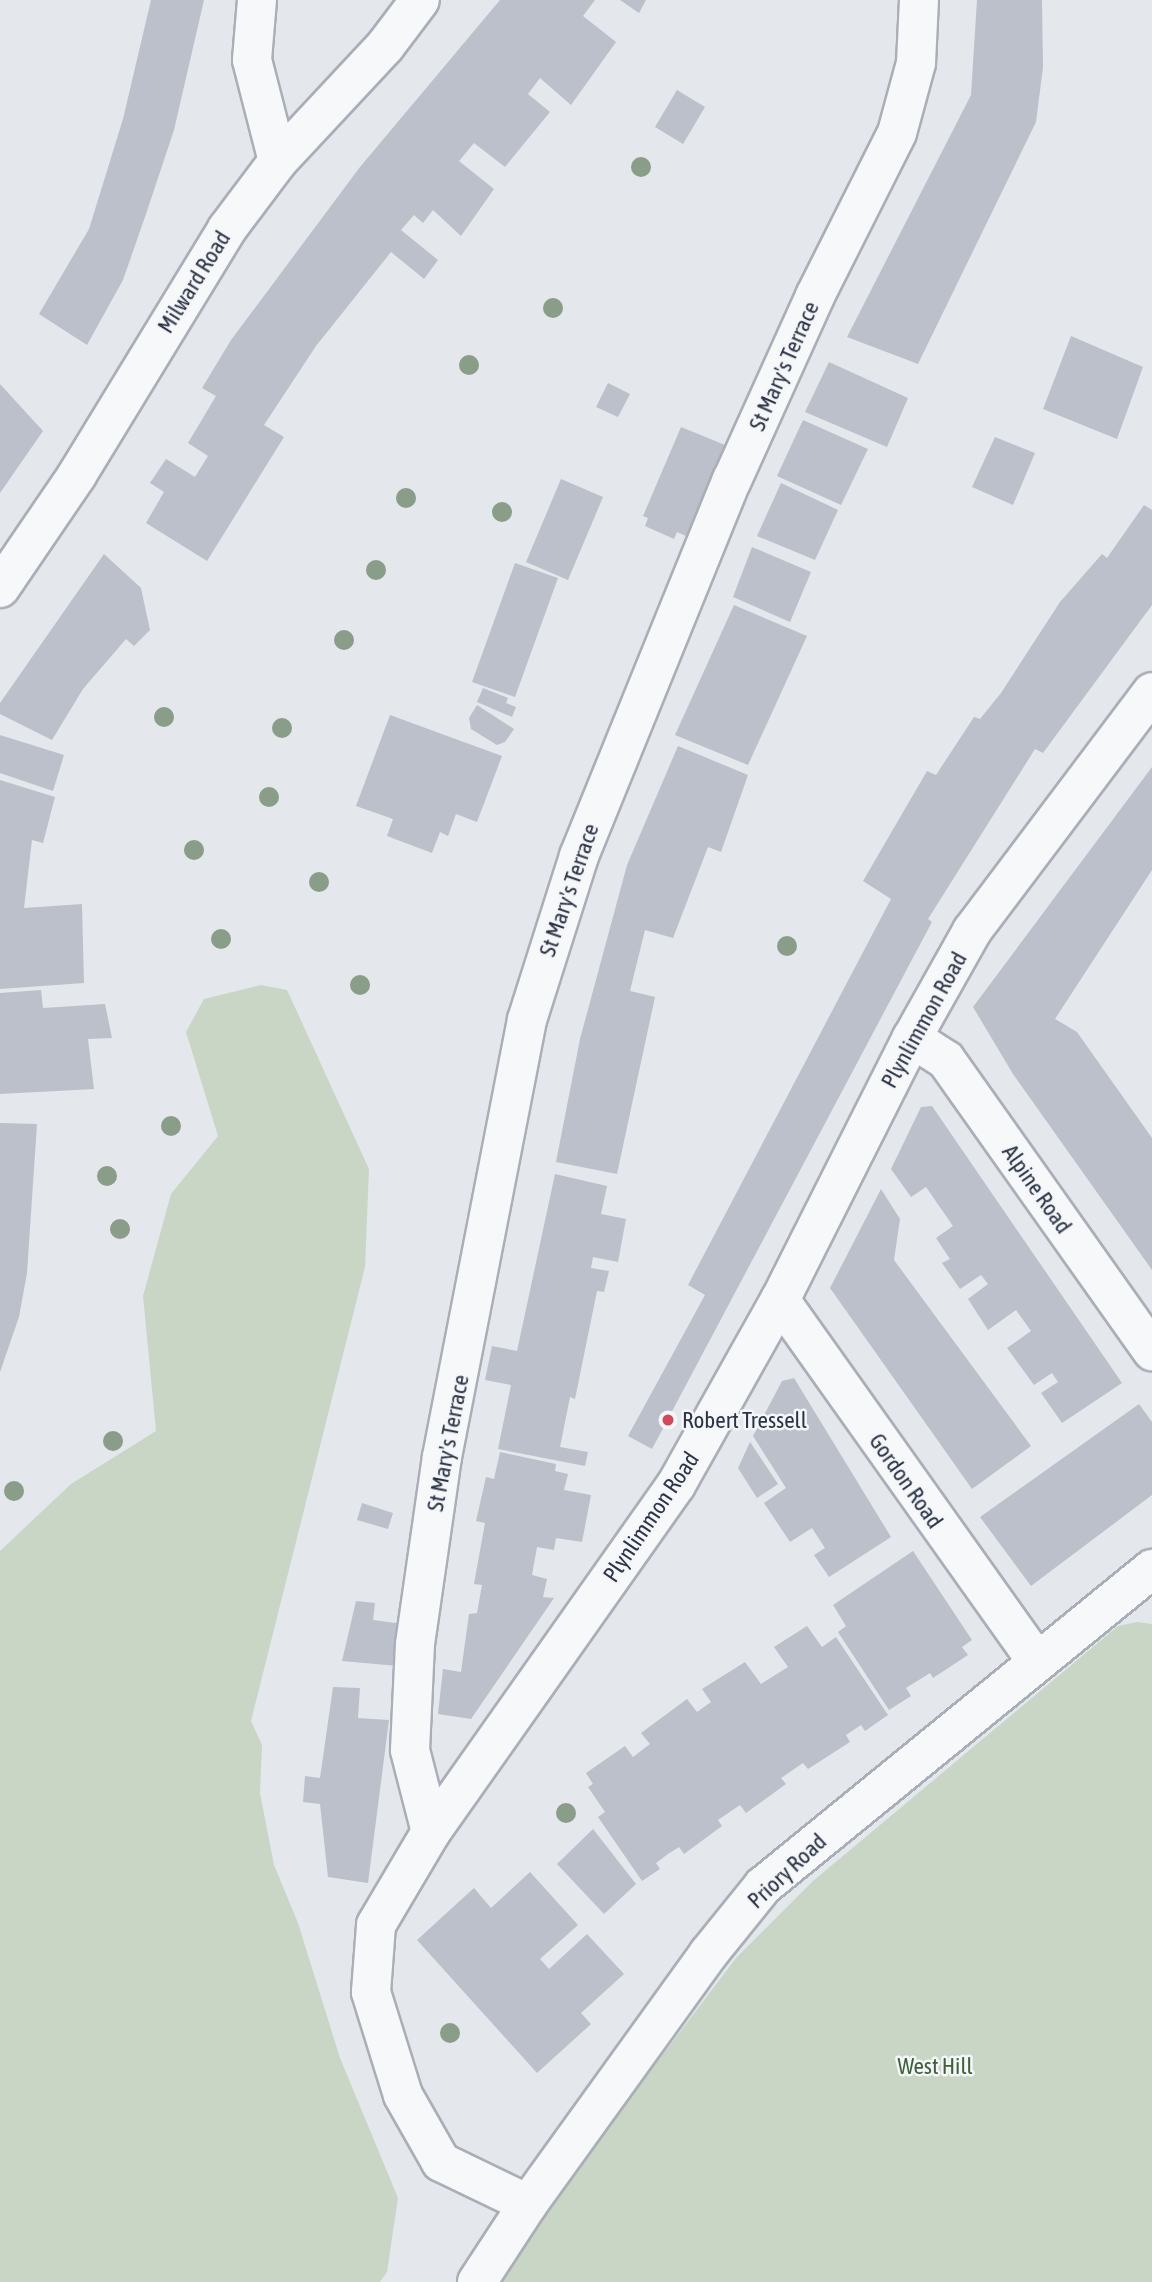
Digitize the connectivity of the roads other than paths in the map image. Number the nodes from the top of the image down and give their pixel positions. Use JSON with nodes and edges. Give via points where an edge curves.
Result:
{"nodes":[{"id":1,"x":257,"y":0,"type":"edge"},
{"id":2,"x":420,"y":0,"type":"edge"},
{"id":3,"x":919,"y":0,"type":"edge"},
{"id":4,"x":278,"y":160,"type":"junction"},
{"id":5,"x":0,"y":588,"type":"edge"},
{"id":6,"x":1152,"y":692,"type":"edge"},
{"id":7,"x":912,"y":1038,"type":"junction"},
{"id":8,"x":780,"y":1300,"type":"junction"},
{"id":9,"x":1152,"y":1351,"type":"edge"},
{"id":10,"x":1152,"y":1569,"type":"edge"},
{"id":11,"x":1036,"y":1660,"type":"junction"},
{"id":12,"x":431,"y":1832,"type":"junction"},
{"id":13,"x":528,"y":2204,"type":"junction"},
{"id":14,"x":477,"y":2282,"type":"edge"}],
"edges":[{"from":1,"to":4,"type":"street","via":[[251,60]]},
{"from":2,"to":4,"type":"street","name":"Milward Road","via":[[386,45]]},
{"from":3,"to":12,"type":"street","name":"St Mary's Terrace","via":[[916,63],[897,133],[815,296],[732,480],[579,856],[527,1020],[442,1457],[415,1644],[410,1750]]},
{"from":4,"to":5,"type":"street","name":"Milward Road","via":[[227,229],[77,475]]},
{"from":6,"to":7,"type":"street","name":"Plynlimmon Road","via":[[1006,882]]},
{"from":7,"to":8,"type":"street","name":"Plynlimmon Road"},
{"from":7,"to":9,"type":"street","name":"Alpine Road","via":[[946,1060]]},
{"from":8,"to":11,"type":"street","name":"Gordon Road"},
{"from":8,"to":12,"type":"street","name":"Plynlimmon Road","via":[[676,1485]]},
{"from":10,"to":11,"type":"street","name":"Priory Road"},
{"from":11,"to":13,"type":"street","name":"Priory Road","via":[[763,1886],[709,1953]]},
{"from":12,"to":13,"type":"street","name":"Plynlimmon Road","via":[[376,1925],[371,1993],[403,2095],[441,2162]]},
{"from":13,"to":14,"type":"street","name":"Priory Road"}]}
